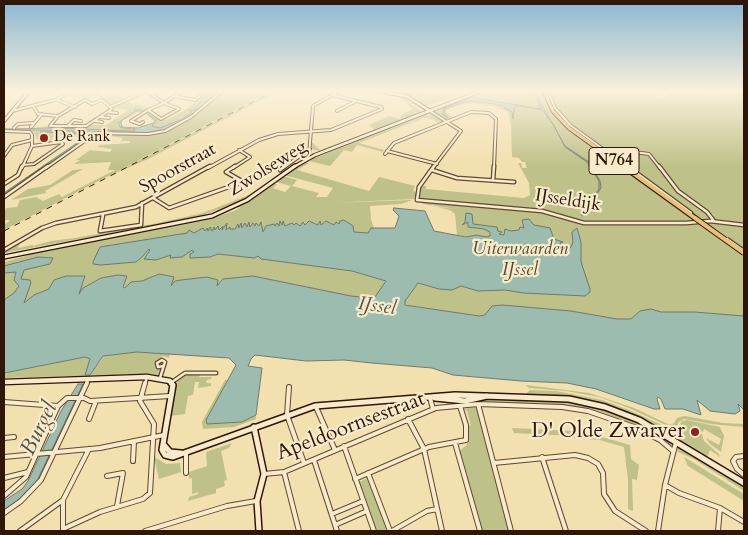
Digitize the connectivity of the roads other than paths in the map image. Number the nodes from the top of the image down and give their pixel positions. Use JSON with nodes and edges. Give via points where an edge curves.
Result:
{"nodes":[{"id":1,"x":40,"y":116,"type":"edge"},
{"id":2,"x":58,"y":116,"type":"edge"},
{"id":3,"x":101,"y":116,"type":"joint"},
{"id":4,"x":139,"y":116,"type":"edge"},
{"id":5,"x":192,"y":116,"type":"edge"},
{"id":6,"x":313,"y":116,"type":"edge"},
{"id":7,"x":365,"y":116,"type":"edge"},
{"id":8,"x":417,"y":116,"type":"edge"},
{"id":9,"x":438,"y":116,"type":"edge"},
{"id":10,"x":463,"y":116,"type":"edge"},
{"id":11,"x":493,"y":116,"type":"edge"},
{"id":12,"x":558,"y":116,"type":"edge"},
{"id":13,"x":562,"y":116,"type":"edge"},
{"id":14,"x":109,"y":118,"type":"dead end"},
{"id":15,"x":81,"y":121,"type":"dead end"},
{"id":16,"x":95,"y":121,"type":"junction"},
{"id":17,"x":102,"y":122,"type":"dead end"},
{"id":18,"x":143,"y":122,"type":"dead end"},
{"id":19,"x":448,"y":122,"type":"junction"},
{"id":20,"x":34,"y":123,"type":"junction"},
{"id":21,"x":32,"y":126,"type":"dead end"},
{"id":22,"x":67,"y":127,"type":"junction"},
{"id":23,"x":14,"y":128,"type":"dead end"},
{"id":24,"x":4,"y":131,"type":"edge"},
{"id":25,"x":312,"y":132,"type":"junction"},
{"id":26,"x":32,"y":140,"type":"junction"},
{"id":27,"x":32,"y":146,"type":"junction"},
{"id":28,"x":310,"y":149,"type":"junction"},
{"id":29,"x":239,"y":150,"type":"junction"},
{"id":30,"x":387,"y":151,"type":"junction"},
{"id":31,"x":634,"y":152,"type":"dead end"},
{"id":32,"x":309,"y":154,"type":"dead end"},
{"id":33,"x":385,"y":154,"type":"dead end"},
{"id":34,"x":4,"y":156,"type":"edge"},
{"id":35,"x":437,"y":164,"type":"junction"},
{"id":36,"x":23,"y":165,"type":"junction"},
{"id":37,"x":280,"y":170,"type":"dead end"},
{"id":38,"x":432,"y":170,"type":"junction"},
{"id":39,"x":493,"y":180,"type":"junction"},
{"id":40,"x":514,"y":182,"type":"dead end"},
{"id":41,"x":4,"y":184,"type":"edge"},
{"id":42,"x":4,"y":197,"type":"edge"},
{"id":43,"x":153,"y":198,"type":"junction"},
{"id":44,"x":142,"y":203,"type":"junction"},
{"id":45,"x":103,"y":215,"type":"junction"},
{"id":46,"x":696,"y":218,"type":"junction"},
{"id":47,"x":714,"y":221,"type":"junction"},
{"id":48,"x":744,"y":225,"type":"edge"},
{"id":49,"x":4,"y":250,"type":"edge"},
{"id":50,"x":744,"y":252,"type":"edge"},
{"id":51,"x":4,"y":257,"type":"edge"},
{"id":52,"x":163,"y":366,"type":"dead end"},
{"id":53,"x":216,"y":373,"type":"dead end"},
{"id":54,"x":147,"y":377,"type":"junction"},
{"id":55,"x":160,"y":378,"type":"junction"},
{"id":56,"x":88,"y":380,"type":"junction"},
{"id":57,"x":4,"y":382,"type":"edge"},
{"id":58,"x":172,"y":382,"type":"junction"},
{"id":59,"x":289,"y":387,"type":"dead end"},
{"id":60,"x":170,"y":396,"type":"junction"},
{"id":61,"x":78,"y":398,"type":"junction"},
{"id":62,"x":140,"y":398,"type":"junction"},
{"id":63,"x":432,"y":398,"type":"junction"},
{"id":64,"x":96,"y":401,"type":"junction"},
{"id":65,"x":4,"y":402,"type":"edge"},
{"id":66,"x":478,"y":404,"type":"junction"},
{"id":67,"x":58,"y":406,"type":"junction"},
{"id":68,"x":315,"y":406,"type":"junction"},
{"id":69,"x":460,"y":406,"type":"junction"},
{"id":70,"x":432,"y":409,"type":"junction"},
{"id":71,"x":287,"y":415,"type":"junction"},
{"id":72,"x":89,"y":419,"type":"dead end"},
{"id":73,"x":408,"y":419,"type":"junction"},
{"id":74,"x":254,"y":427,"type":"junction"},
{"id":75,"x":164,"y":435,"type":"junction"},
{"id":76,"x":14,"y":436,"type":"dead end"},
{"id":77,"x":154,"y":436,"type":"junction"},
{"id":78,"x":4,"y":438,"type":"edge"},
{"id":79,"x":134,"y":441,"type":"junction"},
{"id":80,"x":677,"y":441,"type":"junction"},
{"id":81,"x":455,"y":443,"type":"junction"},
{"id":82,"x":344,"y":446,"type":"junction"},
{"id":83,"x":424,"y":449,"type":"junction"},
{"id":84,"x":89,"y":450,"type":"junction"},
{"id":85,"x":335,"y":450,"type":"junction"},
{"id":86,"x":673,"y":451,"type":"junction"},
{"id":87,"x":185,"y":452,"type":"junction"},
{"id":88,"x":52,"y":454,"type":"junction"},
{"id":89,"x":39,"y":455,"type":"junction"},
{"id":90,"x":744,"y":456,"type":"edge"},
{"id":91,"x":4,"y":457,"type":"edge"},
{"id":92,"x":542,"y":457,"type":"junction"},
{"id":93,"x":314,"y":460,"type":"junction"},
{"id":94,"x":133,"y":461,"type":"dead end"},
{"id":95,"x":494,"y":463,"type":"junction"},
{"id":96,"x":304,"y":464,"type":"junction"},
{"id":97,"x":28,"y":472,"type":"junction"},
{"id":98,"x":284,"y":472,"type":"junction"},
{"id":99,"x":186,"y":473,"type":"dead end"},
{"id":100,"x":368,"y":473,"type":"junction"},
{"id":101,"x":264,"y":474,"type":"junction"},
{"id":102,"x":744,"y":475,"type":"edge"},
{"id":103,"x":107,"y":476,"type":"dead end"},
{"id":104,"x":4,"y":478,"type":"edge"},
{"id":105,"x":355,"y":479,"type":"junction"},
{"id":106,"x":744,"y":483,"type":"edge"},
{"id":107,"x":665,"y":485,"type":"junction"},
{"id":108,"x":4,"y":496,"type":"edge"},
{"id":109,"x":63,"y":500,"type":"junction"},
{"id":110,"x":363,"y":500,"type":"junction"},
{"id":111,"x":257,"y":501,"type":"junction"},
{"id":112,"x":118,"y":506,"type":"junction"},
{"id":113,"x":436,"y":508,"type":"junction"},
{"id":114,"x":720,"y":508,"type":"junction"},
{"id":115,"x":367,"y":511,"type":"junction"},
{"id":116,"x":4,"y":513,"type":"edge"},
{"id":117,"x":332,"y":514,"type":"junction"},
{"id":118,"x":744,"y":522,"type":"edge"},
{"id":119,"x":335,"y":525,"type":"junction"},
{"id":120,"x":63,"y":530,"type":"edge"},
{"id":121,"x":20,"y":531,"type":"edge"},
{"id":122,"x":145,"y":531,"type":"edge"},
{"id":123,"x":259,"y":531,"type":"edge"},
{"id":124,"x":299,"y":531,"type":"edge"},
{"id":125,"x":337,"y":531,"type":"edge"},
{"id":126,"x":374,"y":531,"type":"edge"},
{"id":127,"x":391,"y":531,"type":"edge"},
{"id":128,"x":442,"y":531,"type":"edge"},
{"id":129,"x":480,"y":531,"type":"edge"},
{"id":130,"x":511,"y":531,"type":"edge"},
{"id":131,"x":566,"y":531,"type":"edge"},
{"id":132,"x":646,"y":531,"type":"edge"},
{"id":133,"x":658,"y":531,"type":"edge"},
{"id":134,"x":718,"y":531,"type":"edge"}],
"edges":[{"from":1,"to":20,"type":"street"},
{"from":2,"to":22,"type":"street","via":[[50,126]]},
{"from":3,"to":14,"type":"street"},
{"from":3,"to":16,"type":"street"},
{"from":4,"to":18,"type":"street","via":[[131,121]]},
{"from":5,"to":42,"type":"street","via":[[165,131],[148,134],[96,133]]},
{"from":6,"to":25,"type":"street"},
{"from":7,"to":25,"type":"street","name":"Spoorstraat","via":[[331,130]]},
{"from":8,"to":51,"type":"street","name":"Zwolseweg","via":[[316,155],[247,200],[212,216]]},
{"from":9,"to":19,"type":"street"},
{"from":10,"to":19,"type":"street"},
{"from":11,"to":39,"type":"street"},
{"from":12,"to":46,"type":"main road","number":"N764","via":[[569,128]]},
{"from":13,"to":46,"type":"street"},
{"from":15,"to":22,"type":"street","via":[[74,120]]},
{"from":16,"to":17,"type":"street"},
{"from":16,"to":22,"type":"street","via":[[86,126]]},
{"from":19,"to":30,"type":"street","via":[[394,143]]},
{"from":19,"to":35,"type":"street","via":[[461,131]]},
{"from":20,"to":21,"type":"street"},
{"from":20,"to":23,"type":"street","via":[[18,124]]},
{"from":24,"to":26,"type":"street","via":[[29,132]]},
{"from":25,"to":28,"type":"street"},
{"from":25,"to":29,"type":"street","name":"Spoorstraat","via":[[272,136]]},
{"from":26,"to":27,"type":"street"},
{"from":26,"to":34,"type":"street","via":[[12,144]]},
{"from":27,"to":36,"type":"street"},
{"from":27,"to":36,"type":"street","via":[[63,144],[34,164]]},
{"from":28,"to":32,"type":"street"},
{"from":28,"to":37,"type":"street"},
{"from":29,"to":43,"type":"street","name":"Spoorstraat"},
{"from":29,"to":43,"type":"street","via":[[250,157],[226,172],[240,183],[169,208]]},
{"from":30,"to":33,"type":"street"},
{"from":30,"to":35,"type":"street"},
{"from":31,"to":47,"type":"street","via":[[649,154],[678,191]]},
{"from":35,"to":38,"type":"street"},
{"from":36,"to":41,"type":"street","via":[[18,175]]},
{"from":38,"to":39,"type":"street","via":[[457,178]]},
{"from":38,"to":47,"type":"street","name":"IJsseldijk","via":[[419,187],[417,200],[542,211],[584,223]]},
{"from":39,"to":40,"type":"street"},
{"from":43,"to":44,"type":"street","name":"Spoorstraat"},
{"from":44,"to":45,"type":"street","name":"Spoorstraat"},
{"from":44,"to":45,"type":"street","via":[[141,225],[100,231]]},
{"from":45,"to":49,"type":"street","name":"Spoorstraat","via":[[50,225]]},
{"from":46,"to":50,"type":"main road","number":"N764","bridge":true},
{"from":47,"to":48,"type":"street","name":"IJsseldijk"},
{"from":52,"to":55,"type":"street"},
{"from":53,"to":58,"type":"street","via":[[185,373]]},
{"from":54,"to":55,"type":"street"},
{"from":54,"to":56,"type":"street"},
{"from":54,"to":62,"type":"street"},
{"from":55,"to":58,"type":"street"},
{"from":56,"to":57,"type":"street"},
{"from":56,"to":61,"type":"street"},
{"from":58,"to":60,"type":"street"},
{"from":59,"to":71,"type":"street"},
{"from":60,"to":62,"type":"street"},
{"from":60,"to":75,"type":"street"},
{"from":61,"to":64,"type":"street"},
{"from":61,"to":67,"type":"street","via":[[68,398]]},
{"from":61,"to":88,"type":"street"},
{"from":62,"to":64,"type":"street"},
{"from":62,"to":77,"type":"street","via":[[154,424]]},
{"from":63,"to":68,"type":"street"},
{"from":63,"to":70,"type":"street"},
{"from":63,"to":80,"type":"street","via":[[465,401],[492,396],[548,397],[587,402],[639,420]]},
{"from":64,"to":72,"type":"street"},
{"from":65,"to":67,"type":"street"},
{"from":66,"to":69,"type":"street","name":"Apeldoornsestraat"},
{"from":66,"to":86,"type":"street","name":"Apeldoornsestraat","via":[[588,411],[634,427],[660,440]]},
{"from":66,"to":95,"type":"street"},
{"from":67,"to":89,"type":"street"},
{"from":68,"to":71,"type":"street"},
{"from":68,"to":85,"type":"street"},
{"from":69,"to":70,"type":"street","name":"Apeldoornsestraat"},
{"from":69,"to":81,"type":"street","via":[[466,425],[466,440]]},
{"from":70,"to":73,"type":"street","name":"Apeldoornsestraat"},
{"from":71,"to":74,"type":"street"},
{"from":71,"to":96,"type":"street"},
{"from":73,"to":82,"type":"street","name":"Apeldoornsestraat"},
{"from":73,"to":83,"type":"street"},
{"from":74,"to":87,"type":"street"},
{"from":74,"to":101,"type":"street"},
{"from":75,"to":77,"type":"street"},
{"from":75,"to":87,"type":"street","via":[[162,450],[167,456],[175,457]]},
{"from":76,"to":78,"type":"street"},
{"from":77,"to":79,"type":"street"},
{"from":77,"to":112,"type":"street","via":[[150,494]]},
{"from":79,"to":84,"type":"street"},
{"from":79,"to":94,"type":"street"},
{"from":80,"to":86,"type":"street"},
{"from":80,"to":106,"type":"street"},
{"from":81,"to":83,"type":"street"},
{"from":81,"to":129,"type":"street"},
{"from":82,"to":85,"type":"street","name":"Apeldoornsestraat"},
{"from":82,"to":105,"type":"street"},
{"from":83,"to":100,"type":"street"},
{"from":83,"to":113,"type":"street"},
{"from":84,"to":88,"type":"street"},
{"from":84,"to":109,"type":"street"},
{"from":85,"to":93,"type":"street","name":"Apeldoornsestraat"},
{"from":86,"to":107,"type":"street"},
{"from":87,"to":99,"type":"street"},
{"from":88,"to":89,"type":"street"},
{"from":88,"to":116,"type":"street","via":[[34,490]]},
{"from":89,"to":91,"type":"street"},
{"from":89,"to":97,"type":"street"},
{"from":90,"to":102,"type":"street","via":[[733,460]]},
{"from":92,"to":95,"type":"street"},
{"from":92,"to":131,"type":"street"},
{"from":92,"to":132,"type":"street","via":[[581,456],[598,464],[603,473],[604,494],[608,502],[615,511]]},
{"from":93,"to":96,"type":"street","name":"Apeldoornsestraat"},
{"from":93,"to":117,"type":"street"},
{"from":95,"to":130,"type":"street"},
{"from":96,"to":98,"type":"street","name":"Apeldoornsestraat"},
{"from":97,"to":104,"type":"street"},
{"from":97,"to":108,"type":"street","via":[[19,485]]},
{"from":98,"to":101,"type":"street","name":"Apeldoornsestraat"},
{"from":98,"to":124,"type":"street"},
{"from":100,"to":105,"type":"street"},
{"from":100,"to":127,"type":"street"},
{"from":101,"to":111,"type":"street"},
{"from":103,"to":112,"type":"street","via":[[123,473]]},
{"from":105,"to":110,"type":"street"},
{"from":107,"to":114,"type":"street"},
{"from":107,"to":133,"type":"street"},
{"from":109,"to":120,"type":"street"},
{"from":109,"to":121,"type":"street"},
{"from":110,"to":115,"type":"street"},
{"from":110,"to":117,"type":"street"},
{"from":111,"to":122,"type":"street","via":[[227,506]]},
{"from":111,"to":123,"type":"street"},
{"from":112,"to":120,"type":"street"},
{"from":113,"to":127,"type":"street"},
{"from":113,"to":128,"type":"street"},
{"from":114,"to":118,"type":"street"},
{"from":114,"to":134,"type":"street"},
{"from":115,"to":119,"type":"street"},
{"from":115,"to":126,"type":"street"},
{"from":117,"to":119,"type":"street"},
{"from":119,"to":125,"type":"street"}]}
